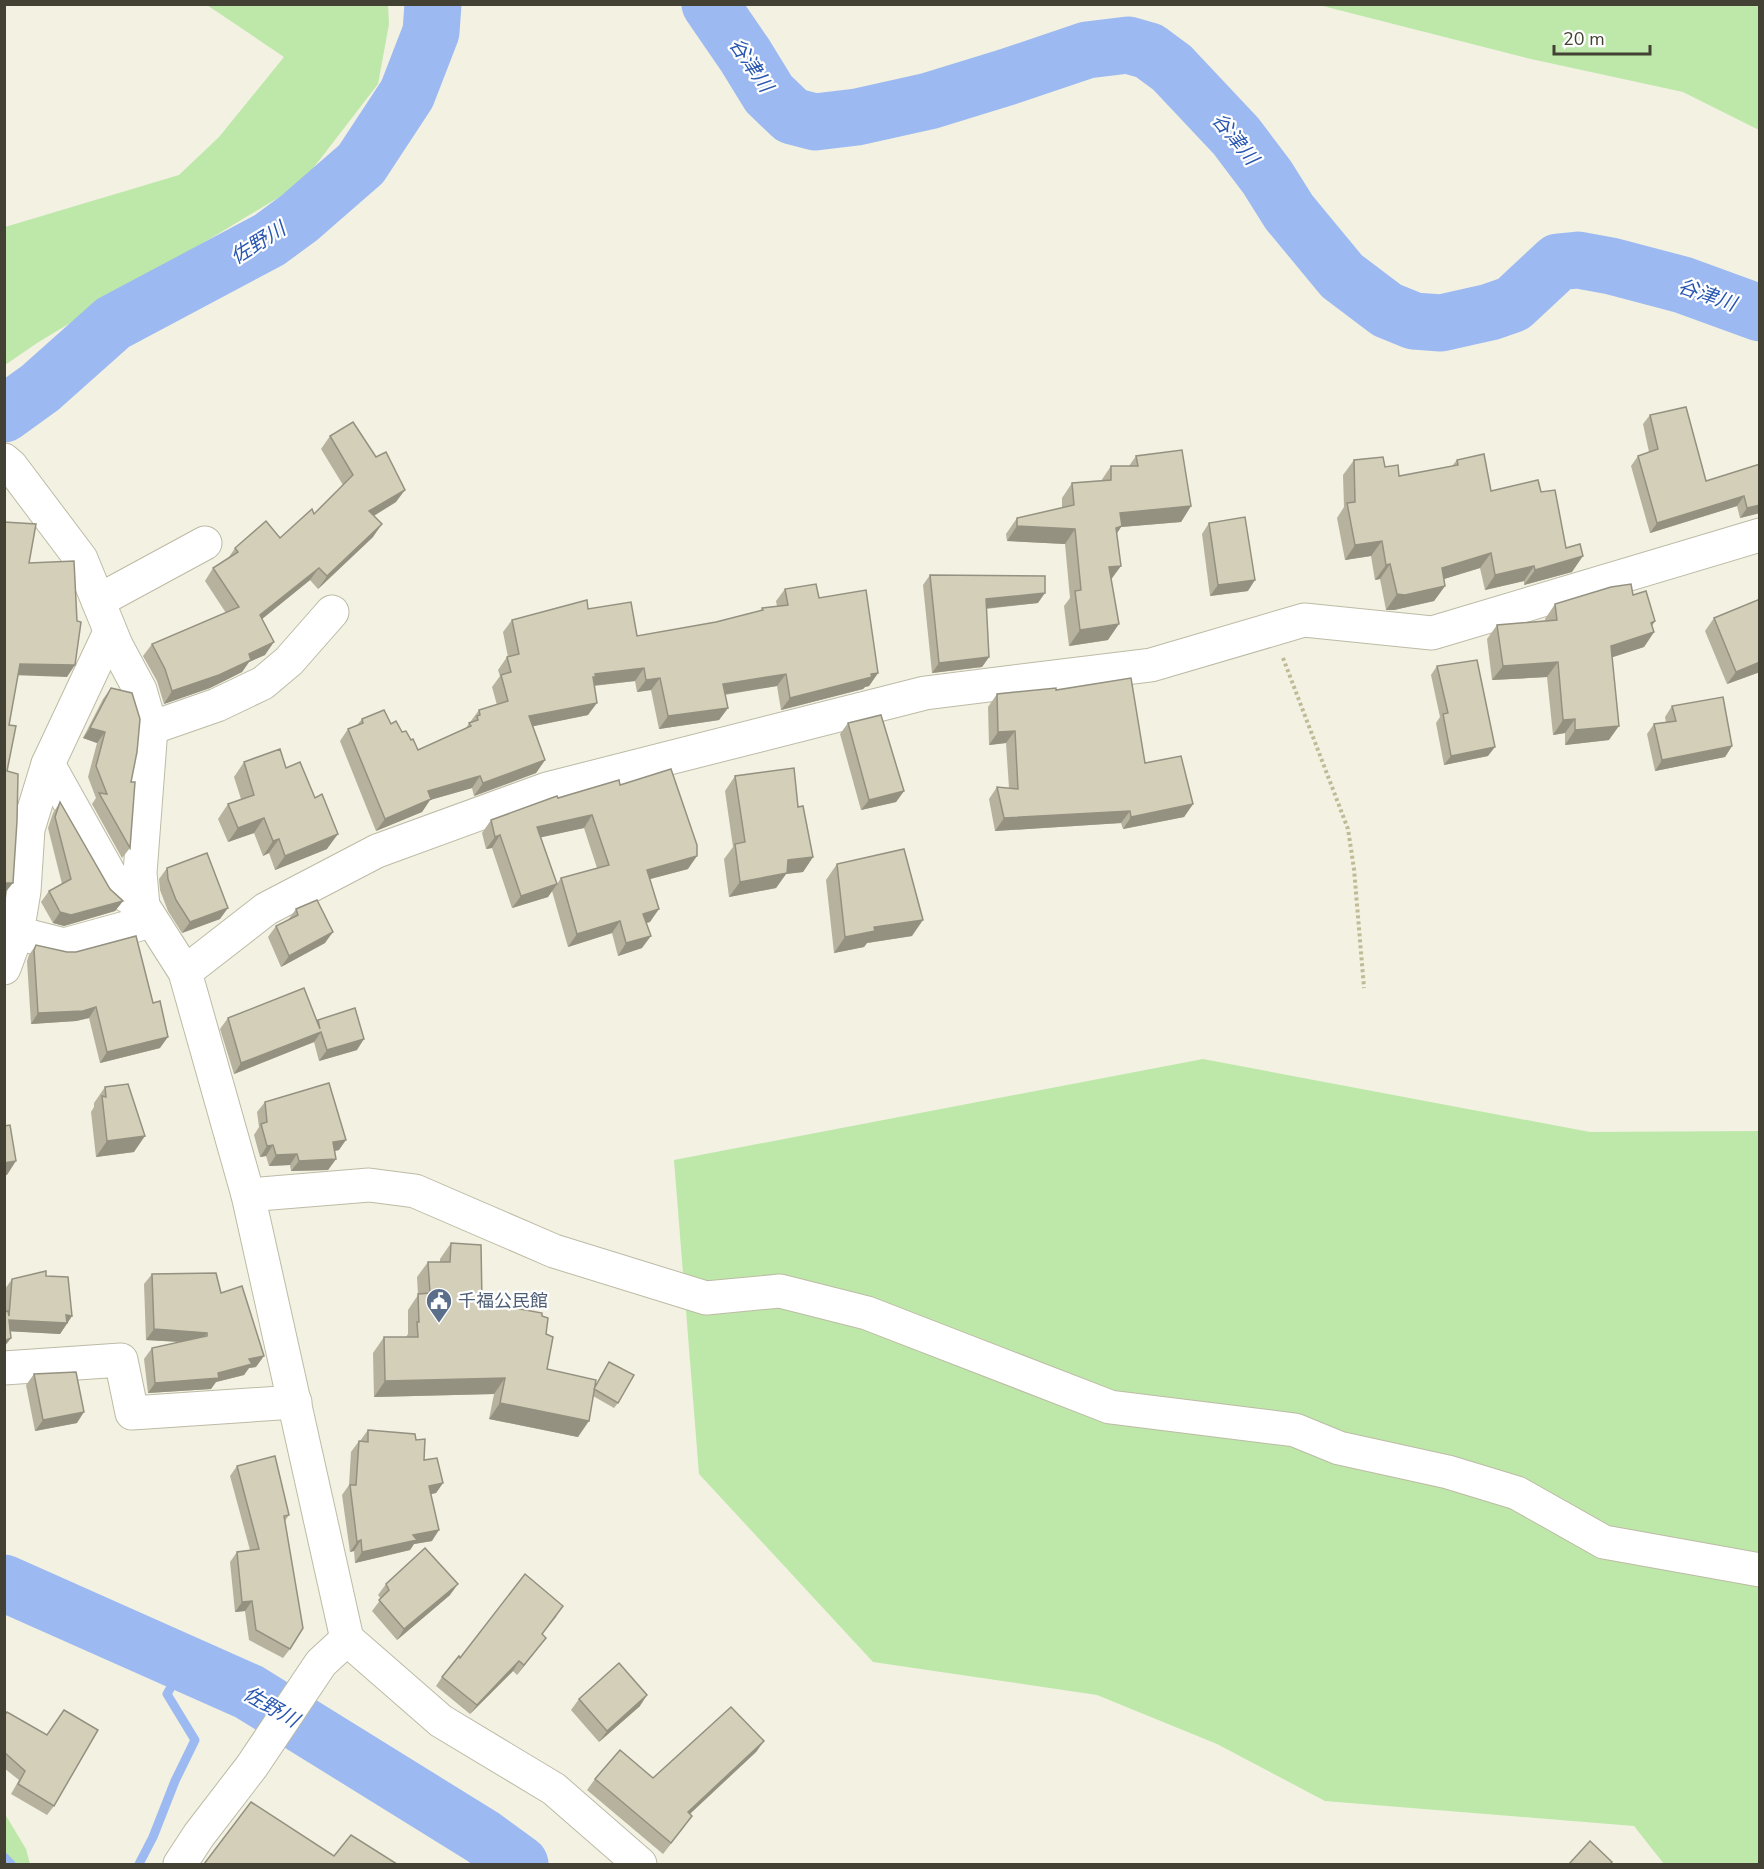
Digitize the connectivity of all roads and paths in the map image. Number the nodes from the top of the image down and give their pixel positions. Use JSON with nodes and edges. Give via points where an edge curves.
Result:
{"nodes":[{"id":1,"x":8,"y":463,"type":"edge"},
{"id":2,"x":1760,"y":535,"type":"edge"},
{"id":3,"x":205,"y":543,"type":"dead end"},
{"id":4,"x":98,"y":601,"type":"junction"},
{"id":5,"x":332,"y":612,"type":"dead end"},
{"id":6,"x":1272,"y":630,"type":"junction"},
{"id":7,"x":110,"y":632,"type":"junction"},
{"id":8,"x":151,"y":728,"type":"junction"},
{"id":9,"x":48,"y":764,"type":"junction"},
{"id":10,"x":147,"y":913,"type":"junction"},
{"id":11,"x":17,"y":933,"type":"junction"},
{"id":12,"x":4,"y":968,"type":"edge"},
{"id":13,"x":185,"y":972,"type":"junction"},
{"id":14,"x":1364,"y":988,"type":"dead end"},
{"id":15,"x":248,"y":1195,"type":"junction"},
{"id":16,"x":4,"y":1368,"type":"edge"},
{"id":17,"x":294,"y":1402,"type":"junction"},
{"id":18,"x":1760,"y":1570,"type":"edge"},
{"id":19,"x":347,"y":1639,"type":"junction"},
{"id":20,"x":180,"y":1864,"type":"edge"},
{"id":21,"x":640,"y":1864,"type":"edge"}],
"edges":[{"from":1,"to":4,"type":"street","via":[[81,559]]},
{"from":2,"to":6,"type":"street","via":[[1432,633],[1304,620]]},
{"from":3,"to":4,"type":"street"},
{"from":4,"to":7,"type":"street"},
{"from":5,"to":8,"type":"street","via":[[289,661],[263,683],[217,705]]},
{"from":6,"to":13,"type":"street","via":[[1151,665],[925,693],[547,789],[377,851],[266,909]]},
{"from":6,"to":14,"type":"path","via":[[1348,829]]},
{"from":7,"to":8,"type":"street","via":[[140,690]]},
{"from":7,"to":9,"type":"street"},
{"from":8,"to":10,"type":"street","via":[[140,873]]},
{"from":9,"to":10,"type":"street","via":[[119,891]]},
{"from":9,"to":11,"type":"street","via":[[28,829]]},
{"from":10,"to":11,"type":"street","via":[[64,945]]},
{"from":10,"to":13,"type":"street"},
{"from":11,"to":12,"type":"street"},
{"from":13,"to":15,"type":"street"},
{"from":15,"to":17,"type":"street"},
{"from":15,"to":18,"type":"street","via":[[369,1185],[415,1191],[554,1251],[706,1298],[780,1292],[867,1313],[1110,1407],[1295,1430],[1339,1448],[1448,1472],[1517,1493],[1604,1542]]},
{"from":16,"to":17,"type":"street","via":[[121,1360],[132,1413]]},
{"from":17,"to":19,"type":"street"},
{"from":19,"to":20,"type":"street","via":[[321,1663]]},
{"from":19,"to":21,"type":"street","via":[[441,1721],[554,1789]]}]}
